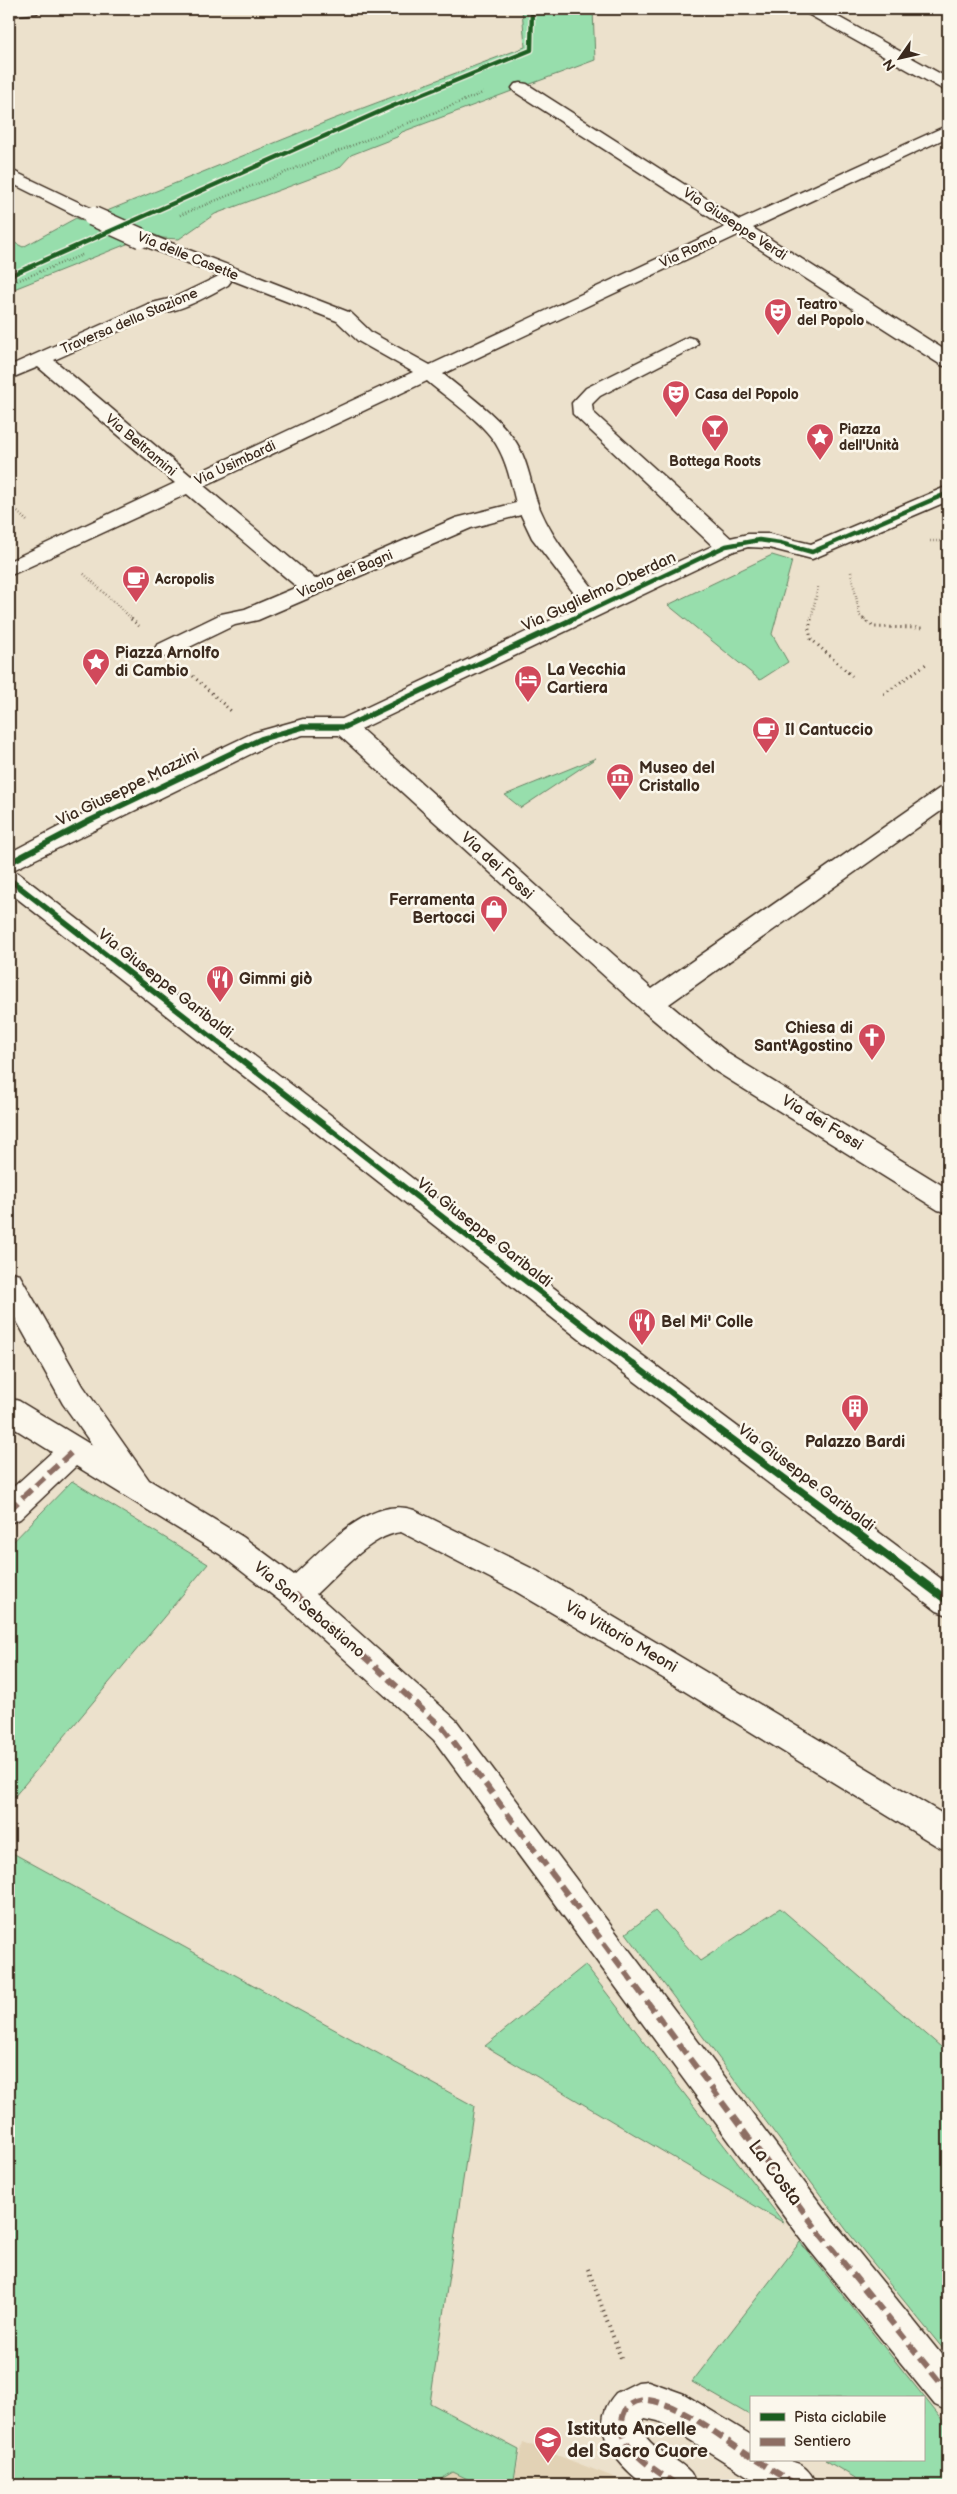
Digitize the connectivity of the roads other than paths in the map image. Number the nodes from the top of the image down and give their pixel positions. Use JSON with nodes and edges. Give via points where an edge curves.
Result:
{"nodes":[{"id":1,"x":31,"y":9,"type":"edge"},
{"id":2,"x":812,"y":9,"type":"edge"},
{"id":3,"x":9,"y":11,"type":"edge"},
{"id":4,"x":948,"y":85,"type":"edge"},
{"id":5,"x":521,"y":88,"type":"dead end"},
{"id":6,"x":948,"y":130,"type":"edge"},
{"id":7,"x":9,"y":175,"type":"edge"},
{"id":8,"x":739,"y":227,"type":"junction"},
{"id":9,"x":220,"y":281,"type":"joint"},
{"id":10,"x":365,"y":337,"type":"junction"},
{"id":11,"x":688,"y":343,"type":"dead end"},
{"id":12,"x":40,"y":360,"type":"junction"},
{"id":13,"x":948,"y":361,"type":"edge"},
{"id":14,"x":428,"y":372,"type":"junction"},
{"id":15,"x":9,"y":373,"type":"edge"},
{"id":16,"x":188,"y":485,"type":"junction"},
{"id":17,"x":948,"y":493,"type":"edge"},
{"id":18,"x":528,"y":507,"type":"junction"},
{"id":19,"x":726,"y":546,"type":"junction"},
{"id":20,"x":9,"y":569,"type":"edge"},
{"id":21,"x":312,"y":588,"type":"junction"},
{"id":22,"x":597,"y":609,"type":"junction"},
{"id":23,"x":165,"y":650,"type":"dead end"},
{"id":24,"x":345,"y":726,"type":"junction"},
{"id":25,"x":261,"y":739,"type":"joint"},
{"id":26,"x":948,"y":794,"type":"edge"},
{"id":27,"x":9,"y":863,"type":"edge"},
{"id":28,"x":9,"y":879,"type":"edge"},
{"id":29,"x":651,"y":1004,"type":"junction"},
{"id":30,"x":948,"y":1202,"type":"edge"},
{"id":31,"x":9,"y":1282,"type":"edge"},
{"id":32,"x":9,"y":1410,"type":"edge"},
{"id":33,"x":74,"y":1450,"type":"junction"},
{"id":34,"x":143,"y":1492,"type":"junction"},
{"id":35,"x":9,"y":1510,"type":"edge"},
{"id":36,"x":295,"y":1594,"type":"junction"},
{"id":37,"x":948,"y":1601,"type":"edge"},
{"id":38,"x":948,"y":1835,"type":"edge"},
{"id":39,"x":608,"y":1948,"type":"joint"},
{"id":40,"x":948,"y":2392,"type":"edge"},
{"id":41,"x":750,"y":2456,"type":"edge"},
{"id":42,"x":759,"y":2462,"type":"edge"},
{"id":43,"x":677,"y":2485,"type":"edge"},
{"id":44,"x":797,"y":2485,"type":"edge"}],
"edges":[{"from":1,"to":3,"type":"street"},
{"from":2,"to":4,"type":"street"},
{"from":5,"to":8,"type":"street","name":"Via Giuseppe Verdi"},
{"from":6,"to":8,"type":"street","name":"Via Roma"},
{"from":7,"to":10,"type":"street","name":"Via delle Casette","bridge":true,"via":[[141,238],[344,317]]},
{"from":8,"to":13,"type":"street","name":"Via Giuseppe Verdi"},
{"from":8,"to":14,"type":"street","name":"Via Roma"},
{"from":9,"to":10,"type":"street","name":"Via delle Casette","via":[[334,331]]},
{"from":9,"to":12,"type":"street","name":"Traversa della Stazione","via":[[180,302],[155,308]]},
{"from":10,"to":14,"type":"street","name":"Via delle Casette"},
{"from":11,"to":19,"type":"street","via":[[593,392],[582,403],[583,414]]},
{"from":12,"to":15,"type":"street","name":"Traversa della Stazione"},
{"from":12,"to":16,"type":"street","name":"Via Beltramini"},
{"from":14,"to":16,"type":"street","name":"Via Usimbardi"},
{"from":14,"to":18,"type":"street","name":"Via delle Casette","via":[[489,423],[505,441],[516,463]]},
{"from":16,"to":20,"type":"street","name":"Via Usimbardi"},
{"from":16,"to":21,"type":"street","name":"Via Beltramini"},
{"from":17,"to":19,"type":"street","name":"Via Guglielmo Oberdan","via":[[812,552],[773,540],[754,539]]},
{"from":18,"to":21,"type":"street","name":"Vicolo dei Bagni","via":[[464,523]]},
{"from":18,"to":22,"type":"street","name":"Via delle Casette","via":[[540,533]]},
{"from":19,"to":22,"type":"street","name":"Via Guglielmo Oberdan"},
{"from":21,"to":23,"type":"street","name":"Vicolo dei Bagni","via":[[250,615],[229,619]]},
{"from":22,"to":24,"type":"street","name":"Via Guglielmo Oberdan"},
{"from":24,"to":25,"type":"street","name":"Via Guglielmo Oberdan","via":[[303,727]]},
{"from":24,"to":29,"type":"street","name":"Via dei Fossi"},
{"from":25,"to":27,"type":"street","name":"Via Giuseppe Mazzini"},
{"from":26,"to":29,"type":"street"},
{"from":28,"to":37,"type":"street","name":"Via Giuseppe Garibaldi","via":[[507,1268]]},
{"from":29,"to":30,"type":"street","name":"Via dei Fossi","via":[[721,1062]]},
{"from":31,"to":34,"type":"street","name":"Via San Sebastiano","via":[[74,1395]]},
{"from":32,"to":33,"type":"street"},
{"from":33,"to":34,"type":"street"},
{"from":33,"to":35,"type":"street"},
{"from":34,"to":36,"type":"street","name":"Via San Sebastiano","via":[[232,1546]]},
{"from":36,"to":38,"type":"street","name":"Via Vittorio Meoni","via":[[351,1543],[384,1521],[403,1519],[526,1581]]},
{"from":36,"to":39,"type":"street","name":"Via San Sebastiano","via":[[445,1730]]},
{"from":39,"to":40,"type":"street","name":"La Costa","via":[[821,2236]]},
{"from":41,"to":43,"type":"street","via":[[672,2408],[649,2400],[636,2401],[625,2410],[621,2426],[626,2442],[636,2455]]},
{"from":42,"to":44,"type":"street"}]}
